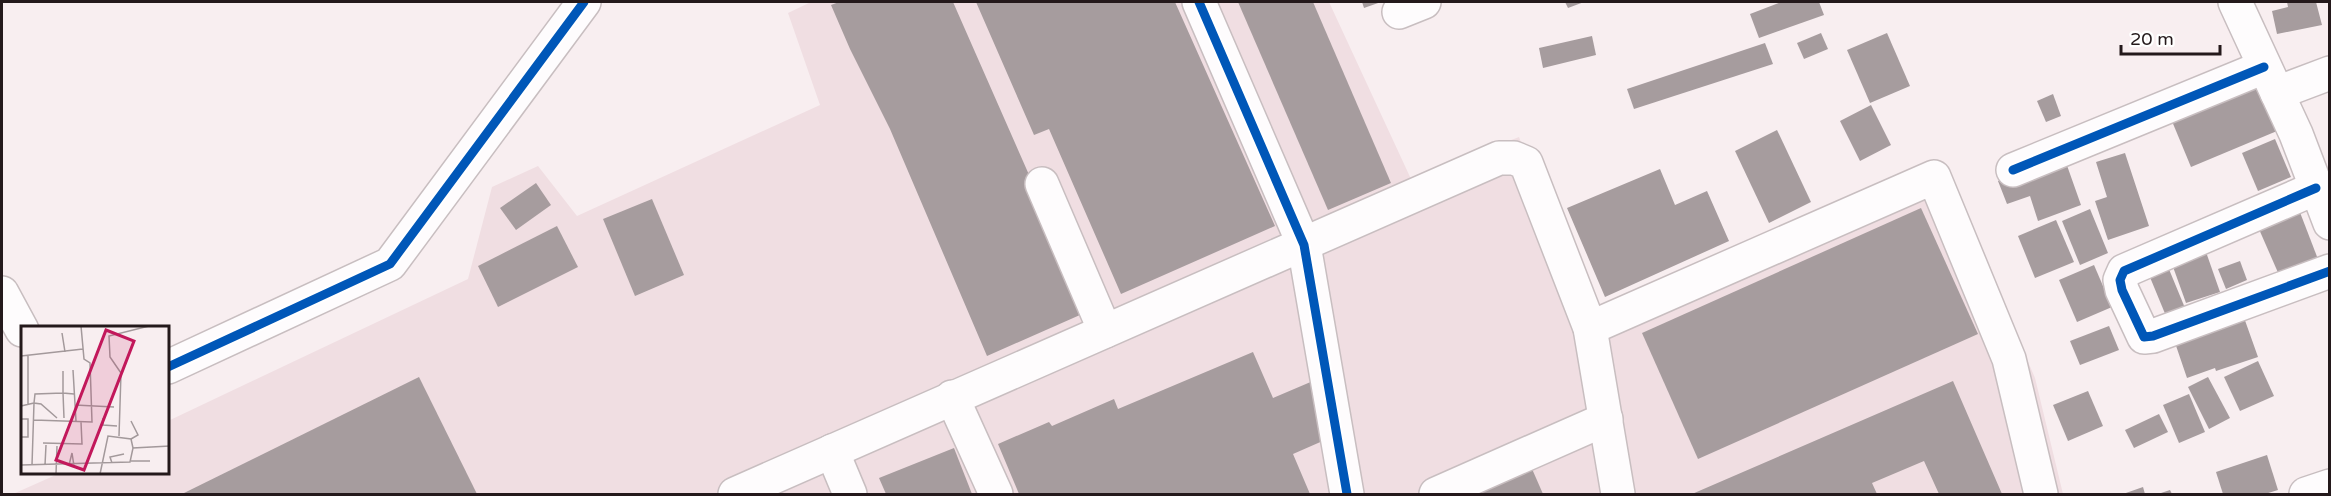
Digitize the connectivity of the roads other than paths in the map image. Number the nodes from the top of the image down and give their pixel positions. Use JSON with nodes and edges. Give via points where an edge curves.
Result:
{"nodes":[{"id":1,"x":584,"y":2,"type":"edge"},
{"id":2,"x":1199,"y":2,"type":"edge"},
{"id":3,"x":2235,"y":2,"type":"edge"},
{"id":4,"x":2330,"y":73,"type":"edge"},
{"id":5,"x":2270,"y":80,"type":"junction"},
{"id":6,"x":2013,"y":170,"type":"dead end"},
{"id":7,"x":1042,"y":184,"type":"dead end"},
{"id":8,"x":2316,"y":188,"type":"junction"},
{"id":9,"x":2330,"y":223,"type":"edge"},
{"id":10,"x":1304,"y":245,"type":"junction"},
{"id":11,"x":2330,"y":271,"type":"edge"},
{"id":12,"x":2,"y":293,"type":"edge"},
{"id":13,"x":21,"y":328,"type":"edge"},
{"id":14,"x":1590,"y":328,"type":"junction"},
{"id":15,"x":1105,"y":331,"type":"junction"},
{"id":16,"x":170,"y":366,"type":"edge"},
{"id":17,"x":952,"y":397,"type":"junction"},
{"id":18,"x":1606,"y":419,"type":"junction"},
{"id":19,"x":832,"y":451,"type":"junction"},
{"id":20,"x":2330,"y":486,"type":"edge"},
{"id":21,"x":735,"y":495,"type":"edge"},
{"id":22,"x":850,"y":495,"type":"edge"},
{"id":23,"x":996,"y":495,"type":"edge"},
{"id":24,"x":1347,"y":495,"type":"edge"},
{"id":25,"x":1436,"y":495,"type":"edge"},
{"id":26,"x":1618,"y":495,"type":"edge"},
{"id":27,"x":2041,"y":495,"type":"edge"},
{"id":28,"x":2306,"y":495,"type":"edge"}],
"edges":[{"from":1,"to":16,"type":"street","via":[[390,264]]},
{"from":2,"to":10,"type":"street"},
{"from":3,"to":5,"type":"street"},
{"from":4,"to":5,"type":"street"},
{"from":5,"to":6,"type":"street"},
{"from":5,"to":8,"type":"street"},
{"from":7,"to":15,"type":"street"},
{"from":8,"to":9,"type":"street"},
{"from":8,"to":11,"type":"street","via":[[2124,271],[2120,280],[2144,337]]},
{"from":10,"to":14,"type":"street","via":[[1498,158],[1514,158],[1526,163]]},
{"from":10,"to":15,"type":"street"},
{"from":10,"to":24,"type":"street"},
{"from":12,"to":13,"type":"street"},
{"from":14,"to":18,"type":"street"},
{"from":14,"to":27,"type":"street","via":[[1934,177],[2009,359]]},
{"from":15,"to":17,"type":"street"},
{"from":17,"to":19,"type":"street"},
{"from":17,"to":23,"type":"street"},
{"from":18,"to":25,"type":"street"},
{"from":18,"to":26,"type":"street"},
{"from":19,"to":21,"type":"street"},
{"from":19,"to":22,"type":"street"},
{"from":20,"to":28,"type":"street"}]}
